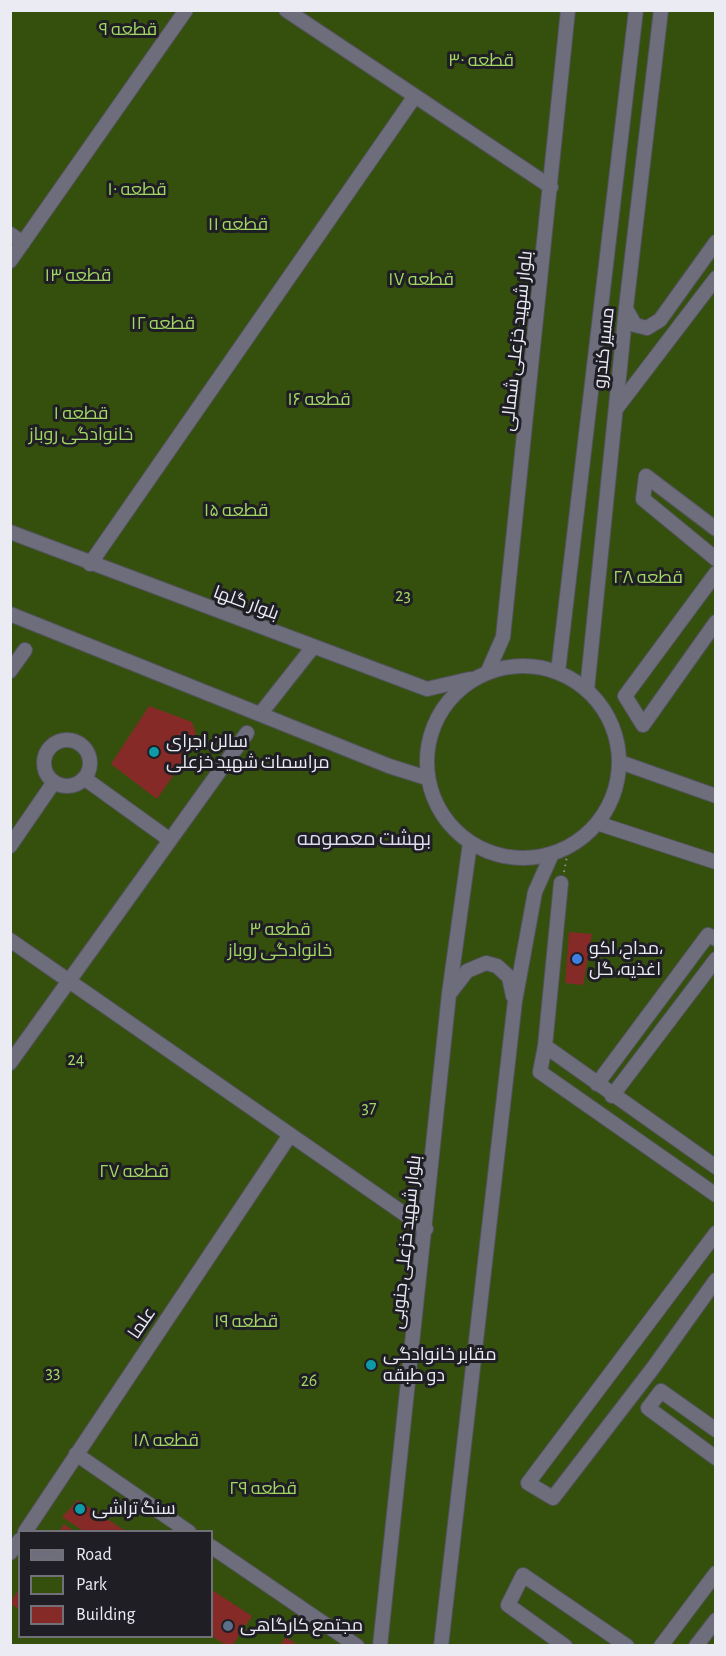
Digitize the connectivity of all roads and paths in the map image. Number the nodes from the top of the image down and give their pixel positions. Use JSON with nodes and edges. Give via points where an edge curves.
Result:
{"nodes":[{"id":1,"x":186,"y":10,"type":"edge"},
{"id":2,"x":286,"y":10,"type":"edge"},
{"id":3,"x":568,"y":10,"type":"edge"},
{"id":4,"x":636,"y":10,"type":"edge"},
{"id":5,"x":662,"y":10,"type":"edge"},
{"id":6,"x":415,"y":96,"type":"junction"},
{"id":7,"x":551,"y":187,"type":"junction"},
{"id":8,"x":10,"y":234,"type":"edge"},
{"id":9,"x":716,"y":242,"type":"edge"},
{"id":10,"x":23,"y":243,"type":"junction"},
{"id":11,"x":10,"y":261,"type":"edge"},
{"id":12,"x":716,"y":278,"type":"edge"},
{"id":13,"x":626,"y":308,"type":"junction"},
{"id":14,"x":615,"y":410,"type":"junction"},
{"id":15,"x":716,"y":529,"type":"edge"},
{"id":16,"x":10,"y":532,"type":"edge"},
{"id":17,"x":716,"y":559,"type":"edge"},
{"id":18,"x":90,"y":564,"type":"junction"},
{"id":19,"x":716,"y":573,"type":"edge"},
{"id":20,"x":10,"y":614,"type":"edge"},
{"id":21,"x":716,"y":622,"type":"edge"},
{"id":22,"x":314,"y":647,"type":"junction"},
{"id":23,"x":25,"y":650,"type":"dead end"},
{"id":24,"x":10,"y":671,"type":"edge"},
{"id":25,"x":488,"y":671,"type":"junction"},
{"id":26,"x":558,"y":672,"type":"junction"},
{"id":27,"x":472,"y":679,"type":"junction"},
{"id":28,"x":587,"y":690,"type":"junction"},
{"id":29,"x":261,"y":713,"type":"junction"},
{"id":30,"x":247,"y":733,"type":"dead end"},
{"id":31,"x":620,"y":762,"type":"junction"},
{"id":32,"x":84,"y":778,"type":"junction"},
{"id":33,"x":427,"y":778,"type":"junction"},
{"id":34,"x":54,"y":782,"type":"junction"},
{"id":35,"x":716,"y":796,"type":"edge"},
{"id":36,"x":597,"y":823,"type":"junction"},
{"id":37,"x":170,"y":840,"type":"junction"},
{"id":38,"x":470,"y":843,"type":"junction"},
{"id":39,"x":10,"y":846,"type":"edge"},
{"id":40,"x":569,"y":846,"type":"junction"},
{"id":41,"x":552,"y":854,"type":"junction"},
{"id":42,"x":716,"y":862,"type":"edge"},
{"id":43,"x":561,"y":883,"type":"joint"},
{"id":44,"x":716,"y":939,"type":"edge"},
{"id":45,"x":10,"y":940,"type":"edge"},
{"id":46,"x":716,"y":959,"type":"edge"},
{"id":47,"x":69,"y":981,"type":"junction"},
{"id":48,"x":449,"y":994,"type":"junction"},
{"id":49,"x":514,"y":1001,"type":"junction"},
{"id":50,"x":545,"y":1046,"type":"junction"},
{"id":51,"x":10,"y":1063,"type":"edge"},
{"id":52,"x":597,"y":1084,"type":"junction"},
{"id":53,"x":612,"y":1096,"type":"junction"},
{"id":54,"x":290,"y":1135,"type":"junction"},
{"id":55,"x":716,"y":1167,"type":"edge"},
{"id":56,"x":716,"y":1195,"type":"edge"},
{"id":57,"x":426,"y":1228,"type":"junction"},
{"id":58,"x":716,"y":1233,"type":"edge"},
{"id":59,"x":716,"y":1280,"type":"edge"},
{"id":60,"x":716,"y":1430,"type":"edge"},
{"id":61,"x":76,"y":1454,"type":"junction"},
{"id":62,"x":716,"y":1458,"type":"edge"},
{"id":63,"x":26,"y":1530,"type":"edge"},
{"id":64,"x":186,"y":1530,"type":"edge"},
{"id":65,"x":213,"y":1547,"type":"edge"},
{"id":66,"x":716,"y":1573,"type":"edge"},
{"id":67,"x":716,"y":1620,"type":"edge"},
{"id":68,"x":357,"y":1646,"type":"edge"},
{"id":69,"x":380,"y":1646,"type":"edge"},
{"id":70,"x":441,"y":1646,"type":"edge"},
{"id":71,"x":565,"y":1646,"type":"edge"},
{"id":72,"x":627,"y":1646,"type":"edge"},
{"id":73,"x":661,"y":1646,"type":"edge"},
{"id":74,"x":696,"y":1646,"type":"edge"}],
"edges":[{"from":1,"to":10,"type":"lane"},
{"from":2,"to":6,"type":"lane"},
{"from":3,"to":7,"type":"lane","name":"بلوار شهید خزعلی شمالی"},
{"from":4,"to":26,"type":"lane"},
{"from":5,"to":13,"type":"lane","name":"مسیر کندرو"},
{"from":6,"to":7,"type":"lane"},
{"from":6,"to":18,"type":"lane"},
{"from":7,"to":25,"type":"lane","name":"بلوار شهید خزعلی شمالی","via":[[503,637]]},
{"from":8,"to":10,"type":"lane"},
{"from":9,"to":13,"type":"lane","via":[[660,320],[647,328],[635,325]]},
{"from":10,"to":11,"type":"lane"},
{"from":12,"to":14,"type":"lane"},
{"from":13,"to":14,"type":"lane","name":"مسیر کندرو"},
{"from":14,"to":28,"type":"lane","name":"مسیر کندرو"},
{"from":15,"to":17,"type":"lane","via":[[646,476],[643,499]]},
{"from":16,"to":18,"type":"lane","name":"بلوار گلها"},
{"from":18,"to":22,"type":"lane","name":"بلوار گلها"},
{"from":19,"to":21,"type":"lane","via":[[625,696],[643,725]]},
{"from":20,"to":29,"type":"lane"},
{"from":22,"to":27,"type":"lane","name":"بلوار گلها","via":[[426,689]]},
{"from":22,"to":29,"type":"lane"},
{"from":23,"to":24,"type":"lane"},
{"from":25,"to":26,"type":"lane","via":[[535,666]]},
{"from":25,"to":27,"type":"lane"},
{"from":26,"to":28,"type":"lane"},
{"from":27,"to":33,"type":"lane","via":[[444,705],[428,740]]},
{"from":28,"to":31,"type":"lane","via":[[614,730]]},
{"from":29,"to":33,"type":"lane"},
{"from":30,"to":37,"type":"lane"},
{"from":31,"to":35,"type":"lane"},
{"from":31,"to":36,"type":"lane","via":[[613,794]]},
{"from":32,"to":34,"type":"lane","via":[[69,786]]},
{"from":32,"to":34,"type":"lane","via":[[90,766],[87,751],[76,742],[61,741],[45,755],[45,770]]},
{"from":32,"to":37,"type":"lane"},
{"from":33,"to":38,"type":"lane","via":[[435,803],[450,825]]},
{"from":34,"to":39,"type":"lane"},
{"from":36,"to":40,"type":"lane"},
{"from":36,"to":42,"type":"lane"},
{"from":37,"to":47,"type":"lane"},
{"from":38,"to":41,"type":"lane","via":[[496,855],[524,858]]},
{"from":38,"to":48,"type":"lane","name":"بلوار شهید خزعلی جنوبی"},
{"from":40,"to":41,"type":"lane"},
{"from":40,"to":43,"type":"path"},
{"from":41,"to":49,"type":"lane","via":[[535,892]]},
{"from":43,"to":50,"type":"lane"},
{"from":44,"to":52,"type":"lane","via":[[708,935]]},
{"from":45,"to":47,"type":"lane"},
{"from":46,"to":53,"type":"lane"},
{"from":47,"to":51,"type":"lane"},
{"from":47,"to":54,"type":"lane"},
{"from":48,"to":49,"type":"lane","via":[[467,971],[486,963],[509,977]]},
{"from":48,"to":57,"type":"lane","name":"بلوار شهید خزعلی جنوبی"},
{"from":49,"to":70,"type":"lane"},
{"from":50,"to":52,"type":"lane"},
{"from":50,"to":56,"type":"lane","via":[[540,1072]]},
{"from":52,"to":53,"type":"lane"},
{"from":53,"to":55,"type":"lane"},
{"from":54,"to":57,"type":"lane"},
{"from":54,"to":61,"type":"lane","name":"علما"},
{"from":57,"to":69,"type":"lane","name":"بلوار شهید خزعلی جنوبی"},
{"from":58,"to":59,"type":"lane","via":[[528,1483],[552,1498]]},
{"from":60,"to":62,"type":"lane","via":[[661,1391],[648,1408]]},
{"from":61,"to":63,"type":"lane","name":"علما"},
{"from":61,"to":64,"type":"lane"},
{"from":65,"to":68,"type":"lane"},
{"from":66,"to":73,"type":"lane"},
{"from":67,"to":74,"type":"lane"},
{"from":71,"to":72,"type":"lane","via":[[508,1605],[523,1575]]}]}
